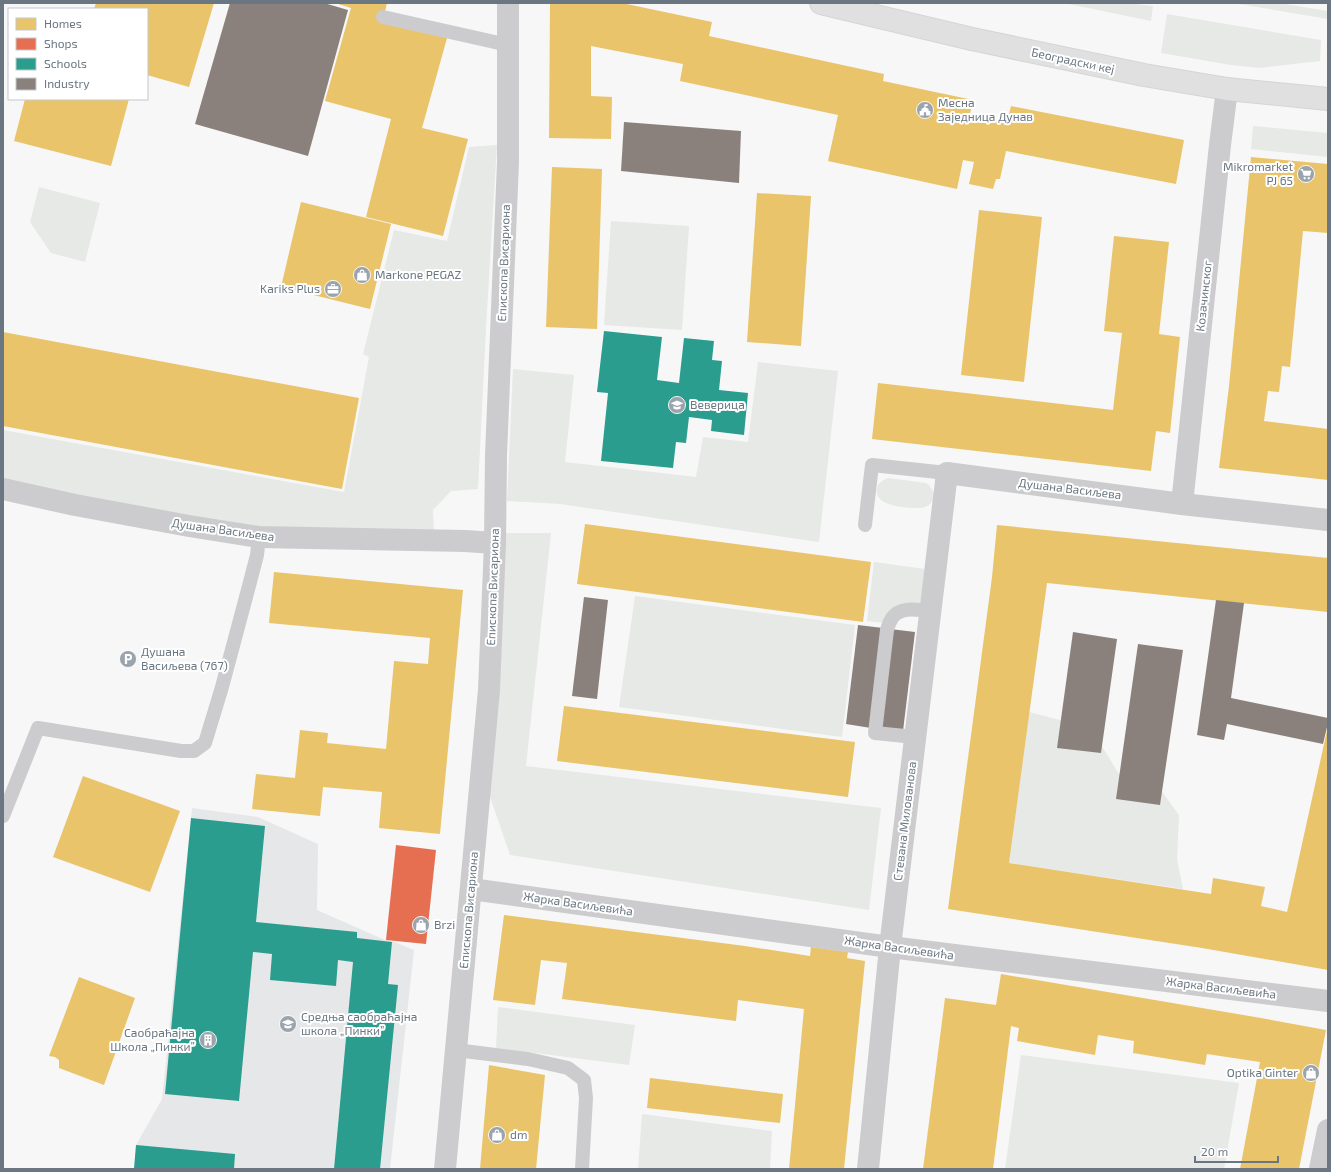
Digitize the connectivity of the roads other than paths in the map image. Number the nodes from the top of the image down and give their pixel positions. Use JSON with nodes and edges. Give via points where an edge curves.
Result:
{"nodes":[{"id":1,"x":508,"y":3,"type":"edge"},
{"id":2,"x":821,"y":3,"type":"edge"},
{"id":3,"x":383,"y":18,"type":"dead end"},
{"id":4,"x":508,"y":45,"type":"junction"},
{"id":5,"x":1227,"y":88,"type":"junction"},
{"id":6,"x":1328,"y":99,"type":"edge"},
{"id":7,"x":946,"y":473,"type":"junction"},
{"id":8,"x":3,"y":489,"type":"edge"},
{"id":9,"x":1182,"y":504,"type":"junction"},
{"id":10,"x":1328,"y":520,"type":"edge"},
{"id":11,"x":865,"y":525,"type":"dead end"},
{"id":12,"x":259,"y":537,"type":"junction"},
{"id":13,"x":495,"y":543,"type":"junction"},
{"id":14,"x":930,"y":611,"type":"junction"},
{"id":15,"x":915,"y":737,"type":"junction"},
{"id":16,"x":3,"y":816,"type":"edge"},
{"id":17,"x":471,"y":889,"type":"junction"},
{"id":18,"x":890,"y":948,"type":"junction"},
{"id":19,"x":1328,"y":1001,"type":"edge"},
{"id":20,"x":456,"y":1050,"type":"junction"},
{"id":21,"x":1328,"y":1130,"type":"edge"},
{"id":22,"x":445,"y":1169,"type":"edge"},
{"id":23,"x":582,"y":1169,"type":"edge"},
{"id":24,"x":868,"y":1169,"type":"edge"},
{"id":25,"x":1320,"y":1169,"type":"edge"}],
"edges":[{"from":1,"to":4,"type":"street","name":"Епископа Висариона"},
{"from":2,"to":5,"type":"main road","name":"Београдски кеј","via":[[1067,60]]},
{"from":3,"to":4,"type":"lane"},
{"from":4,"to":13,"type":"street","name":"Епископа Висариона","via":[[508,162],[496,455]]},
{"from":5,"to":6,"type":"main road","name":"Београдски кеј"},
{"from":5,"to":9,"type":"street","name":"Козачинског"},
{"from":7,"to":9,"type":"street","name":"Душана Васиљева"},
{"from":7,"to":11,"type":"lane","name":"Душана Васиљева","via":[[872,465]]},
{"from":7,"to":14,"type":"street","name":"Стевана Милованова"},
{"from":8,"to":12,"type":"street","name":"Душана Васиљева","via":[[75,505]]},
{"from":9,"to":10,"type":"street","name":"Душана Васиљева"},
{"from":12,"to":13,"type":"street","name":"Душана Васиљева"},
{"from":12,"to":16,"type":"lane","via":[[257,555],[205,743],[194,751],[181,751],[38,728]]},
{"from":13,"to":17,"type":"street","name":"Епископа Висариона","via":[[489,690]]},
{"from":14,"to":15,"type":"street","name":"Стевана Милованова"},
{"from":14,"to":15,"type":"lane","via":[[910,609],[900,612],[892,618],[887,630],[875,733]]},
{"from":15,"to":18,"type":"street","name":"Стевана Милованова"},
{"from":17,"to":18,"type":"street","name":"Жарка Васиљевића"},
{"from":17,"to":20,"type":"street","name":"Епископа Висариона"},
{"from":18,"to":19,"type":"street","name":"Жарка Васиљевића"},
{"from":18,"to":24,"type":"street","name":"Стевана Милованова"},
{"from":20,"to":22,"type":"street","name":"Епископа Висариона"},
{"from":20,"to":23,"type":"lane","via":[[528,1059],[568,1068],[584,1080],[586,1098]]},
{"from":21,"to":25,"type":"street"}]}
